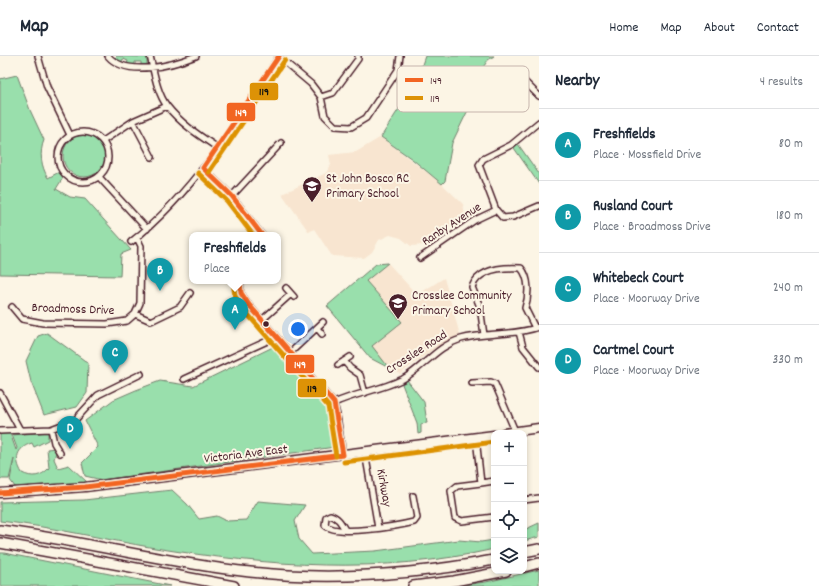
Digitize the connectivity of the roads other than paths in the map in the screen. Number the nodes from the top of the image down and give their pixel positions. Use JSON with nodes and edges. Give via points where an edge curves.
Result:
{"nodes":[{"id":1,"x":38,"y":56,"type":"edge"},
{"id":2,"x":108,"y":56,"type":"edge"},
{"id":3,"x":150,"y":56,"type":"edge"},
{"id":4,"x":196,"y":56,"type":"edge"},
{"id":5,"x":279,"y":56,"type":"edge"},
{"id":6,"x":358,"y":56,"type":"edge"},
{"id":7,"x":400,"y":56,"type":"edge"},
{"id":8,"x":153,"y":66,"type":"junction"},
{"id":9,"x":399,"y":66,"type":"edge"},
{"id":10,"x":397,"y":72,"type":"edge"},
{"id":11,"x":529,"y":86,"type":"edge"},
{"id":12,"x":539,"y":96,"type":"edge"},
{"id":13,"x":321,"y":97,"type":"junction"},
{"id":14,"x":167,"y":106,"type":"junction"},
{"id":15,"x":133,"y":121,"type":"junction"},
{"id":16,"x":539,"y":122,"type":"edge"},
{"id":17,"x":70,"y":135,"type":"junction"},
{"id":18,"x":103,"y":141,"type":"junction"},
{"id":19,"x":281,"y":144,"type":"dead end"},
{"id":20,"x":218,"y":148,"type":"junction"},
{"id":21,"x":152,"y":157,"type":"dead end"},
{"id":22,"x":202,"y":168,"type":"junction"},
{"id":23,"x":100,"y":177,"type":"junction"},
{"id":24,"x":232,"y":196,"type":"junction"},
{"id":25,"x":539,"y":206,"type":"edge"},
{"id":26,"x":496,"y":210,"type":"junction"},
{"id":27,"x":147,"y":229,"type":"junction"},
{"id":28,"x":260,"y":232,"type":"edge"},
{"id":29,"x":137,"y":238,"type":"junction"},
{"id":30,"x":131,"y":242,"type":"dead end"},
{"id":31,"x":420,"y":258,"type":"dead end"},
{"id":32,"x":240,"y":284,"type":"edge"},
{"id":33,"x":286,"y":288,"type":"dead end"},
{"id":34,"x":190,"y":293,"type":"dead end"},
{"id":35,"x":12,"y":307,"type":"dead end"},
{"id":36,"x":135,"y":314,"type":"junction"},
{"id":37,"x":262,"y":320,"type":"junction"},
{"id":38,"x":323,"y":322,"type":"dead end"},
{"id":39,"x":537,"y":327,"type":"edge"},
{"id":40,"x":317,"y":328,"type":"junction"},
{"id":41,"x":519,"y":332,"type":"junction"},
{"id":42,"x":322,"y":334,"type":"dead end"},
{"id":43,"x":484,"y":335,"type":"junction"},
{"id":44,"x":276,"y":337,"type":"junction"},
{"id":45,"x":290,"y":353,"type":"junction"},
{"id":46,"x":350,"y":357,"type":"dead end"},
{"id":47,"x":344,"y":361,"type":"junction"},
{"id":48,"x":338,"y":365,"type":"dead end"},
{"id":49,"x":539,"y":367,"type":"edge"},
{"id":50,"x":141,"y":374,"type":"dead end"},
{"id":51,"x":184,"y":379,"type":"dead end"},
{"id":52,"x":472,"y":383,"type":"dead end"},
{"id":53,"x":0,"y":393,"type":"edge"},
{"id":54,"x":365,"y":393,"type":"junction"},
{"id":55,"x":334,"y":403,"type":"junction"},
{"id":56,"x":539,"y":428,"type":"edge"},
{"id":57,"x":50,"y":429,"type":"junction"},
{"id":58,"x":20,"y":430,"type":"junction"},
{"id":59,"x":515,"y":430,"type":"edge"},
{"id":60,"x":523,"y":430,"type":"edge"},
{"id":61,"x":0,"y":431,"type":"edge"},
{"id":62,"x":491,"y":436,"type":"edge"},
{"id":63,"x":476,"y":438,"type":"junction"},
{"id":64,"x":366,"y":452,"type":"junction"},
{"id":65,"x":60,"y":453,"type":"dead end"},
{"id":66,"x":343,"y":455,"type":"junction"},
{"id":67,"x":491,"y":481,"type":"edge"},
{"id":68,"x":481,"y":483,"type":"junction"},
{"id":69,"x":0,"y":493,"type":"edge"},
{"id":70,"x":413,"y":496,"type":"dead end"},
{"id":71,"x":539,"y":498,"type":"edge"},
{"id":72,"x":527,"y":500,"type":"edge"},
{"id":73,"x":491,"y":517,"type":"edge"},
{"id":74,"x":378,"y":528,"type":"junction"},
{"id":75,"x":0,"y":530,"type":"edge"},
{"id":76,"x":346,"y":530,"type":"dead end"},
{"id":77,"x":0,"y":543,"type":"edge"},
{"id":78,"x":539,"y":549,"type":"edge"},
{"id":79,"x":527,"y":551,"type":"edge"},
{"id":80,"x":491,"y":561,"type":"edge"},
{"id":81,"x":539,"y":563,"type":"edge"},
{"id":82,"x":527,"y":566,"type":"edge"},
{"id":83,"x":491,"y":574,"type":"edge"},
{"id":84,"x":234,"y":586,"type":"edge"},
{"id":85,"x":413,"y":586,"type":"edge"}],
"edges":[{"from":1,"to":17,"type":"street","via":[[47,87]]},
{"from":2,"to":8,"type":"street","via":[[117,63],[131,68]]},
{"from":3,"to":8,"type":"street"},
{"from":4,"to":8,"type":"street"},
{"from":5,"to":13,"type":"street","via":[[311,84]]},
{"from":5,"to":20,"type":"street"},
{"from":6,"to":13,"type":"street","via":[[333,93]]},
{"from":7,"to":9,"type":"street"},
{"from":8,"to":14,"type":"street","via":[[158,87]]},
{"from":10,"to":13,"type":"street","via":[[366,118],[351,127],[335,126],[325,116]]},
{"from":11,"to":12,"type":"street"},
{"from":14,"to":15,"type":"street"},
{"from":14,"to":20,"type":"street","via":[[191,130]]},
{"from":15,"to":18,"type":"street"},
{"from":15,"to":21,"type":"street"},
{"from":16,"to":26,"type":"street","via":[[517,141],[480,162],[481,172]]},
{"from":17,"to":18,"type":"street","via":[[86,132],[95,134]]},
{"from":17,"to":23,"type":"street","via":[[59,148],[58,163],[62,171],[77,182]]},
{"from":18,"to":23,"type":"street","via":[[108,160]]},
{"from":19,"to":24,"type":"street"},
{"from":20,"to":22,"type":"street"},
{"from":22,"to":24,"type":"street"},
{"from":22,"to":27,"type":"street"},
{"from":23,"to":27,"type":"street"},
{"from":24,"to":28,"type":"street"},
{"from":25,"to":26,"type":"street","via":[[506,219]]},
{"from":26,"to":31,"type":"street","name":"Ranby Avenue","via":[[475,220]]},
{"from":27,"to":29,"type":"street"},
{"from":29,"to":30,"type":"street"},
{"from":29,"to":36,"type":"street","via":[[141,246],[140,303]]},
{"from":32,"to":37,"type":"street","via":[[241,293]]},
{"from":33,"to":37,"type":"street","via":[[293,296]]},
{"from":34,"to":36,"type":"street","via":[[180,307],[151,321]]},
{"from":35,"to":36,"type":"street","name":"Broadmoss Drive","via":[[22,319],[43,323],[107,324],[127,321]]},
{"from":37,"to":44,"type":"street"},
{"from":38,"to":40,"type":"street"},
{"from":39,"to":41,"type":"street","name":"Crosslee Road"},
{"from":39,"to":43,"type":"street","via":[[525,308],[528,298],[524,272],[521,268],[492,270],[474,281],[472,287],[480,307]]},
{"from":40,"to":42,"type":"street"},
{"from":40,"to":45,"type":"street"},
{"from":41,"to":43,"type":"street","name":"Crosslee Road"},
{"from":41,"to":49,"type":"street","via":[[523,347]]},
{"from":43,"to":54,"type":"street","name":"Crosslee Road","via":[[448,344],[408,375],[379,390]]},
{"from":44,"to":45,"type":"street"},
{"from":44,"to":51,"type":"street"},
{"from":45,"to":55,"type":"street"},
{"from":46,"to":47,"type":"street"},
{"from":47,"to":48,"type":"street"},
{"from":47,"to":54,"type":"street","via":[[360,375]]},
{"from":50,"to":57,"type":"street","via":[[98,395],[75,420]]},
{"from":52,"to":59,"type":"street","via":[[495,384]]},
{"from":53,"to":58,"type":"street"},
{"from":54,"to":55,"type":"street","name":"Crosslee Road"},
{"from":55,"to":66,"type":"street"},
{"from":56,"to":60,"type":"main road"},
{"from":57,"to":58,"type":"street"},
{"from":57,"to":65,"type":"street"},
{"from":58,"to":61,"type":"street"},
{"from":62,"to":63,"type":"main road","name":"Victoria Ave East"},
{"from":63,"to":64,"type":"main road","name":"Victoria Ave East"},
{"from":63,"to":68,"type":"street"},
{"from":64,"to":66,"type":"main road","name":"Victoria Ave East"},
{"from":64,"to":74,"type":"street","name":"Kirkway"},
{"from":66,"to":69,"type":"main road","name":"Victoria Ave East","via":[[85,487]]},
{"from":67,"to":68,"type":"street"},
{"from":68,"to":73,"type":"street","via":[[457,486],[451,491],[455,518],[462,521]]},
{"from":70,"to":74,"type":"street","via":[[416,518],[414,522]]},
{"from":71,"to":72,"type":"street"},
{"from":74,"to":76,"type":"street"},
{"from":75,"to":80,"type":"highway","via":[[209,567],[296,576],[399,574]]},
{"from":77,"to":84,"type":"highway"},
{"from":78,"to":79,"type":"highway"},
{"from":81,"to":82,"type":"highway"},
{"from":83,"to":85,"type":"highway"}]}
